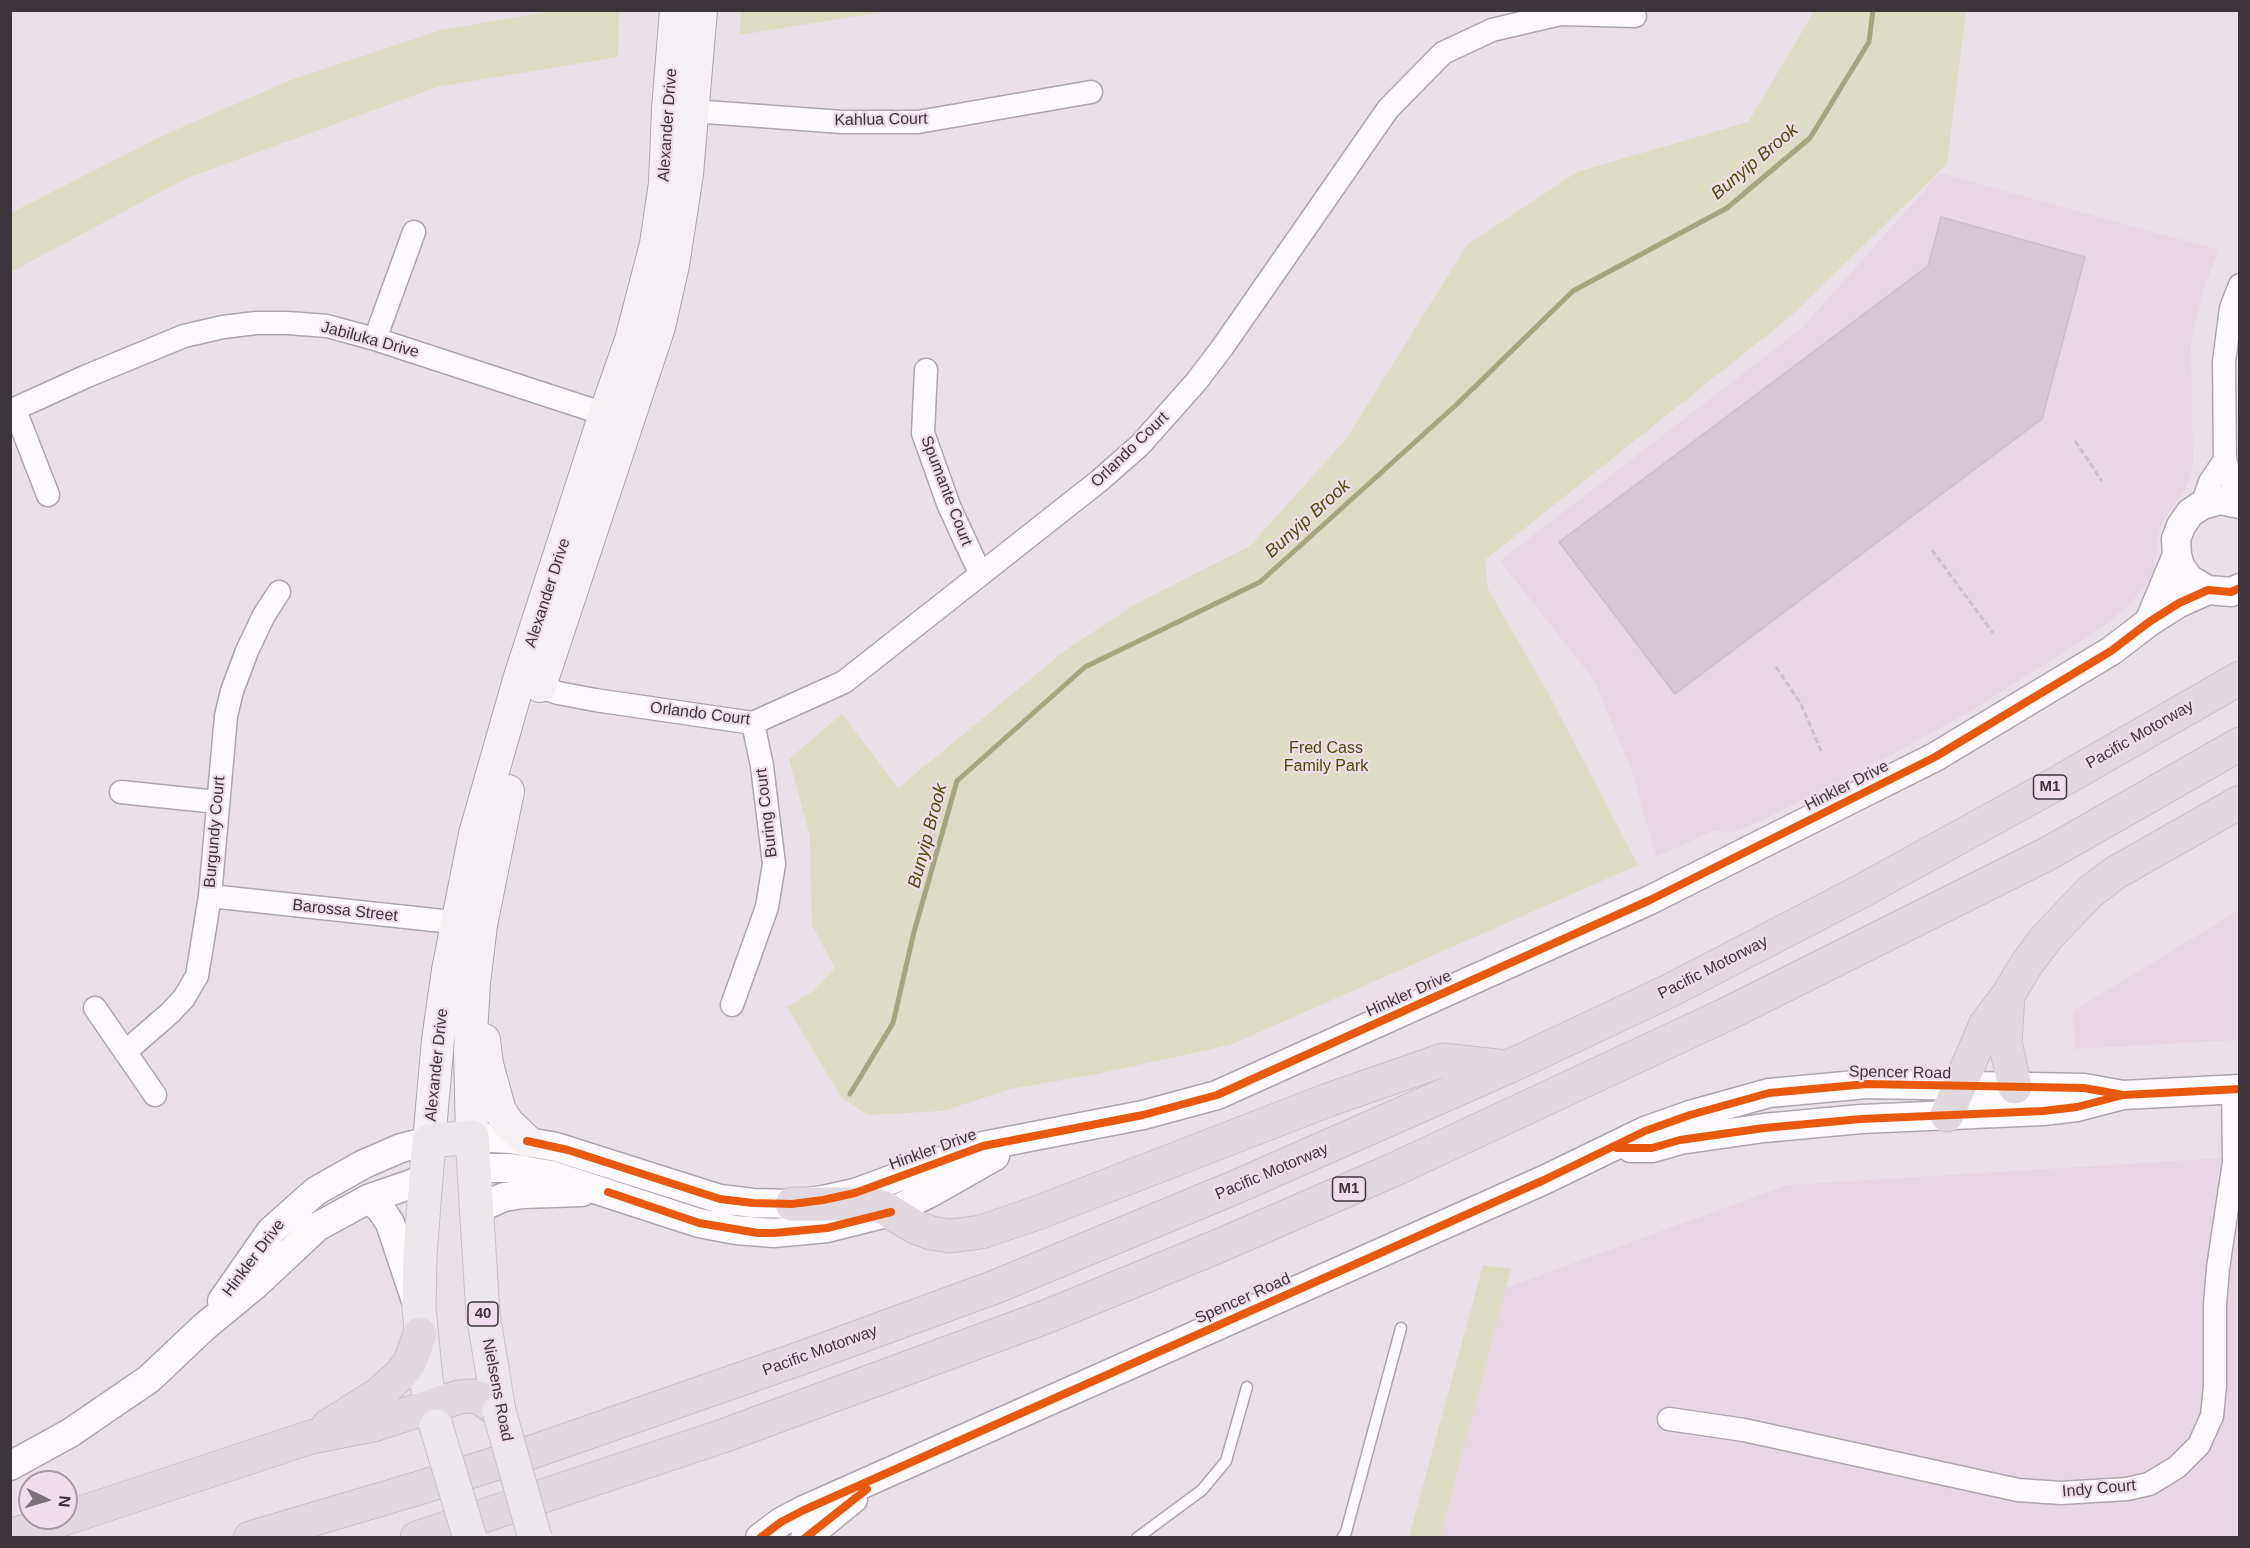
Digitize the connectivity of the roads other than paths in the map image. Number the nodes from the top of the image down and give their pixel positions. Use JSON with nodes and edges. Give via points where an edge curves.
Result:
{"nodes":[{"id":1,"x":676,"y":10,"type":"edge"},
{"id":2,"x":701,"y":10,"type":"edge"},
{"id":3,"x":1635,"y":16,"type":"dead end"},
{"id":4,"x":1091,"y":92,"type":"dead end"},
{"id":5,"x":680,"y":110,"type":"junction"},
{"id":6,"x":414,"y":232,"type":"dead end"},
{"id":7,"x":2240,"y":285,"type":"edge"},
{"id":8,"x":375,"y":339,"type":"junction"},
{"id":9,"x":926,"y":370,"type":"dead end"},
{"id":10,"x":13,"y":410,"type":"edge"},
{"id":11,"x":616,"y":418,"type":"junction"},
{"id":12,"x":2225,"y":460,"type":"junction"},
{"id":13,"x":48,"y":495,"type":"dead end"},
{"id":14,"x":2239,"y":504,"type":"edge"},
{"id":15,"x":2202,"y":505,"type":"junction"},
{"id":16,"x":2177,"y":555,"type":"junction"},
{"id":17,"x":981,"y":573,"type":"junction"},
{"id":18,"x":2240,"y":588,"type":"edge"},
{"id":19,"x":2208,"y":590,"type":"junction"},
{"id":20,"x":279,"y":592,"type":"dead end"},
{"id":21,"x":2149,"y":622,"type":"junction"},
{"id":22,"x":2240,"y":678,"type":"edge"},
{"id":23,"x":529,"y":684,"type":"junction"},
{"id":24,"x":753,"y":723,"type":"junction"},
{"id":25,"x":2240,"y":744,"type":"edge"},
{"id":26,"x":121,"y":792,"type":"dead end"},
{"id":27,"x":217,"y":802,"type":"junction"},
{"id":28,"x":2240,"y":802,"type":"edge"},
{"id":29,"x":210,"y":896,"type":"junction"},
{"id":30,"x":472,"y":933,"type":"junction"},
{"id":31,"x":2008,"y":996,"type":"junction"},
{"id":32,"x":732,"y":1005,"type":"dead end"},
{"id":33,"x":94,"y":1008,"type":"dead end"},
{"id":34,"x":125,"y":1052,"type":"junction"},
{"id":35,"x":1508,"y":1067,"type":"junction"},
{"id":36,"x":2015,"y":1087,"type":"junction"},
{"id":37,"x":2236,"y":1089,"type":"edge"},
{"id":38,"x":155,"y":1095,"type":"dead end"},
{"id":39,"x":2123,"y":1095,"type":"junction"},
{"id":40,"x":1953,"y":1101,"type":"junction"},
{"id":41,"x":1035,"y":1137,"type":"junction"},
{"id":42,"x":429,"y":1141,"type":"junction"},
{"id":43,"x":527,"y":1141,"type":"junction"},
{"id":44,"x":473,"y":1152,"type":"junction"},
{"id":45,"x":426,"y":1179,"type":"junction"},
{"id":46,"x":608,"y":1192,"type":"junction"},
{"id":47,"x":368,"y":1199,"type":"junction"},
{"id":48,"x":792,"y":1204,"type":"junction"},
{"id":49,"x":891,"y":1212,"type":"junction"},
{"id":50,"x":477,"y":1215,"type":"junction"},
{"id":51,"x":420,"y":1321,"type":"junction"},
{"id":52,"x":204,"y":1327,"type":"junction"},
{"id":53,"x":1401,"y":1328,"type":"dead end"},
{"id":54,"x":1247,"y":1387,"type":"dead end"},
{"id":55,"x":498,"y":1411,"type":"junction"},
{"id":56,"x":433,"y":1416,"type":"junction"},
{"id":57,"x":1669,"y":1419,"type":"dead end"},
{"id":58,"x":311,"y":1437,"type":"junction"},
{"id":59,"x":10,"y":1466,"type":"edge"},
{"id":60,"x":883,"y":1476,"type":"junction"},
{"id":61,"x":78,"y":1514,"type":"edge"},
{"id":62,"x":29,"y":1530,"type":"edge"},
{"id":63,"x":10,"y":1536,"type":"edge"},
{"id":64,"x":250,"y":1538,"type":"edge"},
{"id":65,"x":417,"y":1538,"type":"edge"},
{"id":66,"x":470,"y":1538,"type":"edge"},
{"id":67,"x":535,"y":1538,"type":"edge"},
{"id":68,"x":760,"y":1538,"type":"edge"},
{"id":69,"x":806,"y":1538,"type":"edge"},
{"id":70,"x":1137,"y":1538,"type":"edge"},
{"id":71,"x":1342,"y":1538,"type":"edge"}],
"edges":[{"from":1,"to":5,"type":"main road","name":"Alexander Drive","number":"40"},
{"from":2,"to":5,"type":"main road","name":"Alexander Drive","number":"40"},
{"from":3,"to":17,"type":"street","name":"Orlando Court","via":[[1560,14],[1492,30],[1443,53],[1431,63],[1388,109],[1222,348],[1176,405],[1100,481]]},
{"from":4,"to":5,"type":"street","name":"Kahlua Court","via":[[918,122],[842,122]]},
{"from":5,"to":11,"type":"main road","name":"Alexander Drive","number":"40","via":[[687,174],[673,265],[659,327]]},
{"from":6,"to":8,"type":"street"},
{"from":7,"to":12,"type":"street","via":[[2231,308],[2224,362]]},
{"from":8,"to":10,"type":"street","name":"Jabiluka Drive","via":[[327,326],[256,323],[223,327],[184,336]]},
{"from":8,"to":11,"type":"street","name":"Jabiluka Drive"},
{"from":9,"to":17,"type":"street","name":"Spumante Court","via":[[923,433],[949,506]]},
{"from":10,"to":13,"type":"street"},
{"from":11,"to":23,"type":"main road","name":"Alexander Drive","number":"40","via":[[565,613]]},
{"from":12,"to":14,"type":"street"},
{"from":12,"to":15,"type":"street","via":[[2210,482]]},
{"from":14,"to":15,"type":"street","via":[[2220,500]]},
{"from":15,"to":16,"type":"street","name":"Hinkler Drive","via":[[2181,526],[2176,539]]},
{"from":16,"to":19,"type":"street","via":[[2190,579]]},
{"from":16,"to":21,"type":"street","name":"Hinkler Drive"},
{"from":17,"to":24,"type":"street","name":"Orlando Court","via":[[844,682]]},
{"from":18,"to":19,"type":"street","name":"Hinkler Drive","via":[[2231,592]]},
{"from":19,"to":21,"type":"street","name":"Hinkler Drive"},
{"from":20,"to":27,"type":"street","name":"Burgundy Court","via":[[264,615],[232,691],[222,742]]},
{"from":21,"to":41,"type":"street","name":"Hinkler Drive","via":[[2111,651],[1935,757],[1650,900],[1217,1095]]},
{"from":22,"to":35,"type":"highway","name":"Pacific Motorway","number":"M1","via":[[1858,893],[1669,991]]},
{"from":23,"to":24,"type":"street","name":"Orlando Court","via":[[595,700]]},
{"from":23,"to":30,"type":"main road","name":"Alexander Drive","number":"40","via":[[506,799]]},
{"from":24,"to":32,"type":"street","name":"Buring Court","via":[[774,864],[767,907]]},
{"from":25,"to":65,"type":"highway","number":"M1","via":[[2049,853],[1727,1014],[1393,1170],[1221,1245],[1048,1316],[720,1437]]},
{"from":26,"to":27,"type":"street"},
{"from":27,"to":29,"type":"street","name":"Burgundy Court"},
{"from":28,"to":31,"type":"highway","via":[[2144,855],[2090,892],[2047,937]]},
{"from":29,"to":30,"type":"street","name":"Barossa Street"},
{"from":29,"to":34,"type":"street","name":"Burgundy Court","via":[[193,984],[170,1013]]},
{"from":30,"to":42,"type":"main road","name":"Alexander Drive","number":"40","via":[[443,1006]]},
{"from":30,"to":43,"type":"main road","via":[[490,1077],[504,1118]]},
{"from":30,"to":44,"type":"main road","name":"Alexander Drive","number":"40"},
{"from":31,"to":36,"type":"highway","via":[[2005,1042]]},
{"from":31,"to":40,"type":"highway","via":[[1986,1024]]},
{"from":33,"to":34,"type":"street"},
{"from":34,"to":38,"type":"street"},
{"from":35,"to":49,"type":"highway","via":[[1443,1060],[981,1232],[938,1235]]},
{"from":35,"to":64,"type":"highway","name":"Pacific Motorway","number":"M1","via":[[1239,1186],[995,1287],[535,1451]]},
{"from":36,"to":39,"type":"street","name":"Spencer Road","via":[[2084,1088]]},
{"from":36,"to":40,"type":"street","name":"Spencer Road"},
{"from":37,"to":39,"type":"street","name":"Spencer Road"},
{"from":37,"to":57,"type":"street","name":"Indy Court","via":[[2234,1162],[2215,1305],[2212,1416],[2199,1444],[2178,1467],[2148,1484],[2127,1489],[2061,1493],[2018,1490],[1744,1430]]},
{"from":39,"to":40,"type":"street","name":"Spencer Road","via":[[2043,1112]]},
{"from":40,"to":60,"type":"street","name":"Spencer Road","via":[[1867,1084],[1769,1093],[1690,1115],[1645,1131]]},
{"from":41,"to":48,"type":"street","name":"Hinkler Drive","via":[[971,1149],[855,1193]]},
{"from":41,"to":49,"type":"street","name":"Hinkler Drive"},
{"from":42,"to":44,"type":"main road","name":"Hinkler Drive"},
{"from":42,"to":45,"type":"main road","name":"Alexander Drive","number":"40"},
{"from":42,"to":52,"type":"street","name":"Hinkler Drive","via":[[364,1164],[307,1198],[271,1231]]},
{"from":43,"to":44,"type":"street","name":"Hinkler Drive"},
{"from":43,"to":48,"type":"street","name":"Hinkler Drive","via":[[720,1198]]},
{"from":44,"to":45,"type":"main road","name":"Hinkler Drive"},
{"from":44,"to":46,"type":"street","name":"Hinkler Drive","via":[[511,1168]]},
{"from":44,"to":50,"type":"main road","name":"Nielsens Road","number":"40"},
{"from":45,"to":47,"type":"street","name":"Hinkler Drive"},
{"from":45,"to":51,"type":"main road","number":"40"},
{"from":46,"to":49,"type":"street","name":"Hinkler Drive","via":[[699,1223],[758,1233],[827,1228]]},
{"from":46,"to":50,"type":"street","via":[[512,1196],[497,1199]]},
{"from":47,"to":51,"type":"street","via":[[390,1223]]},
{"from":47,"to":52,"type":"street","name":"Hinkler Drive","via":[[317,1227]]},
{"from":48,"to":49,"type":"highway","via":[[872,1204]]},
{"from":50,"to":55,"type":"main road","name":"Nielsens Road","number":"40","via":[[483,1314]]},
{"from":51,"to":56,"type":"main road","number":"40"},
{"from":51,"to":58,"type":"highway","via":[[410,1362],[394,1381]]},
{"from":52,"to":59,"type":"street","name":"Hinkler Drive","via":[[149,1379],[113,1405]]},
{"from":53,"to":71,"type":"lane"},
{"from":54,"to":70,"type":"lane","via":[[1226,1461],[1202,1490]]},
{"from":55,"to":56,"type":"highway","via":[[487,1401],[459,1396]]},
{"from":55,"to":67,"type":"main road","name":"Nielsens Road","number":"40","bridge":true},
{"from":56,"to":58,"type":"highway"},
{"from":56,"to":66,"type":"main road","number":"40","bridge":true},
{"from":58,"to":61,"type":"highway"},
{"from":60,"to":68,"type":"street","name":"Spencer Road","via":[[793,1515]]},
{"from":60,"to":69,"type":"street","name":"Spencer Road"},
{"from":62,"to":63,"type":"highway"}]}
